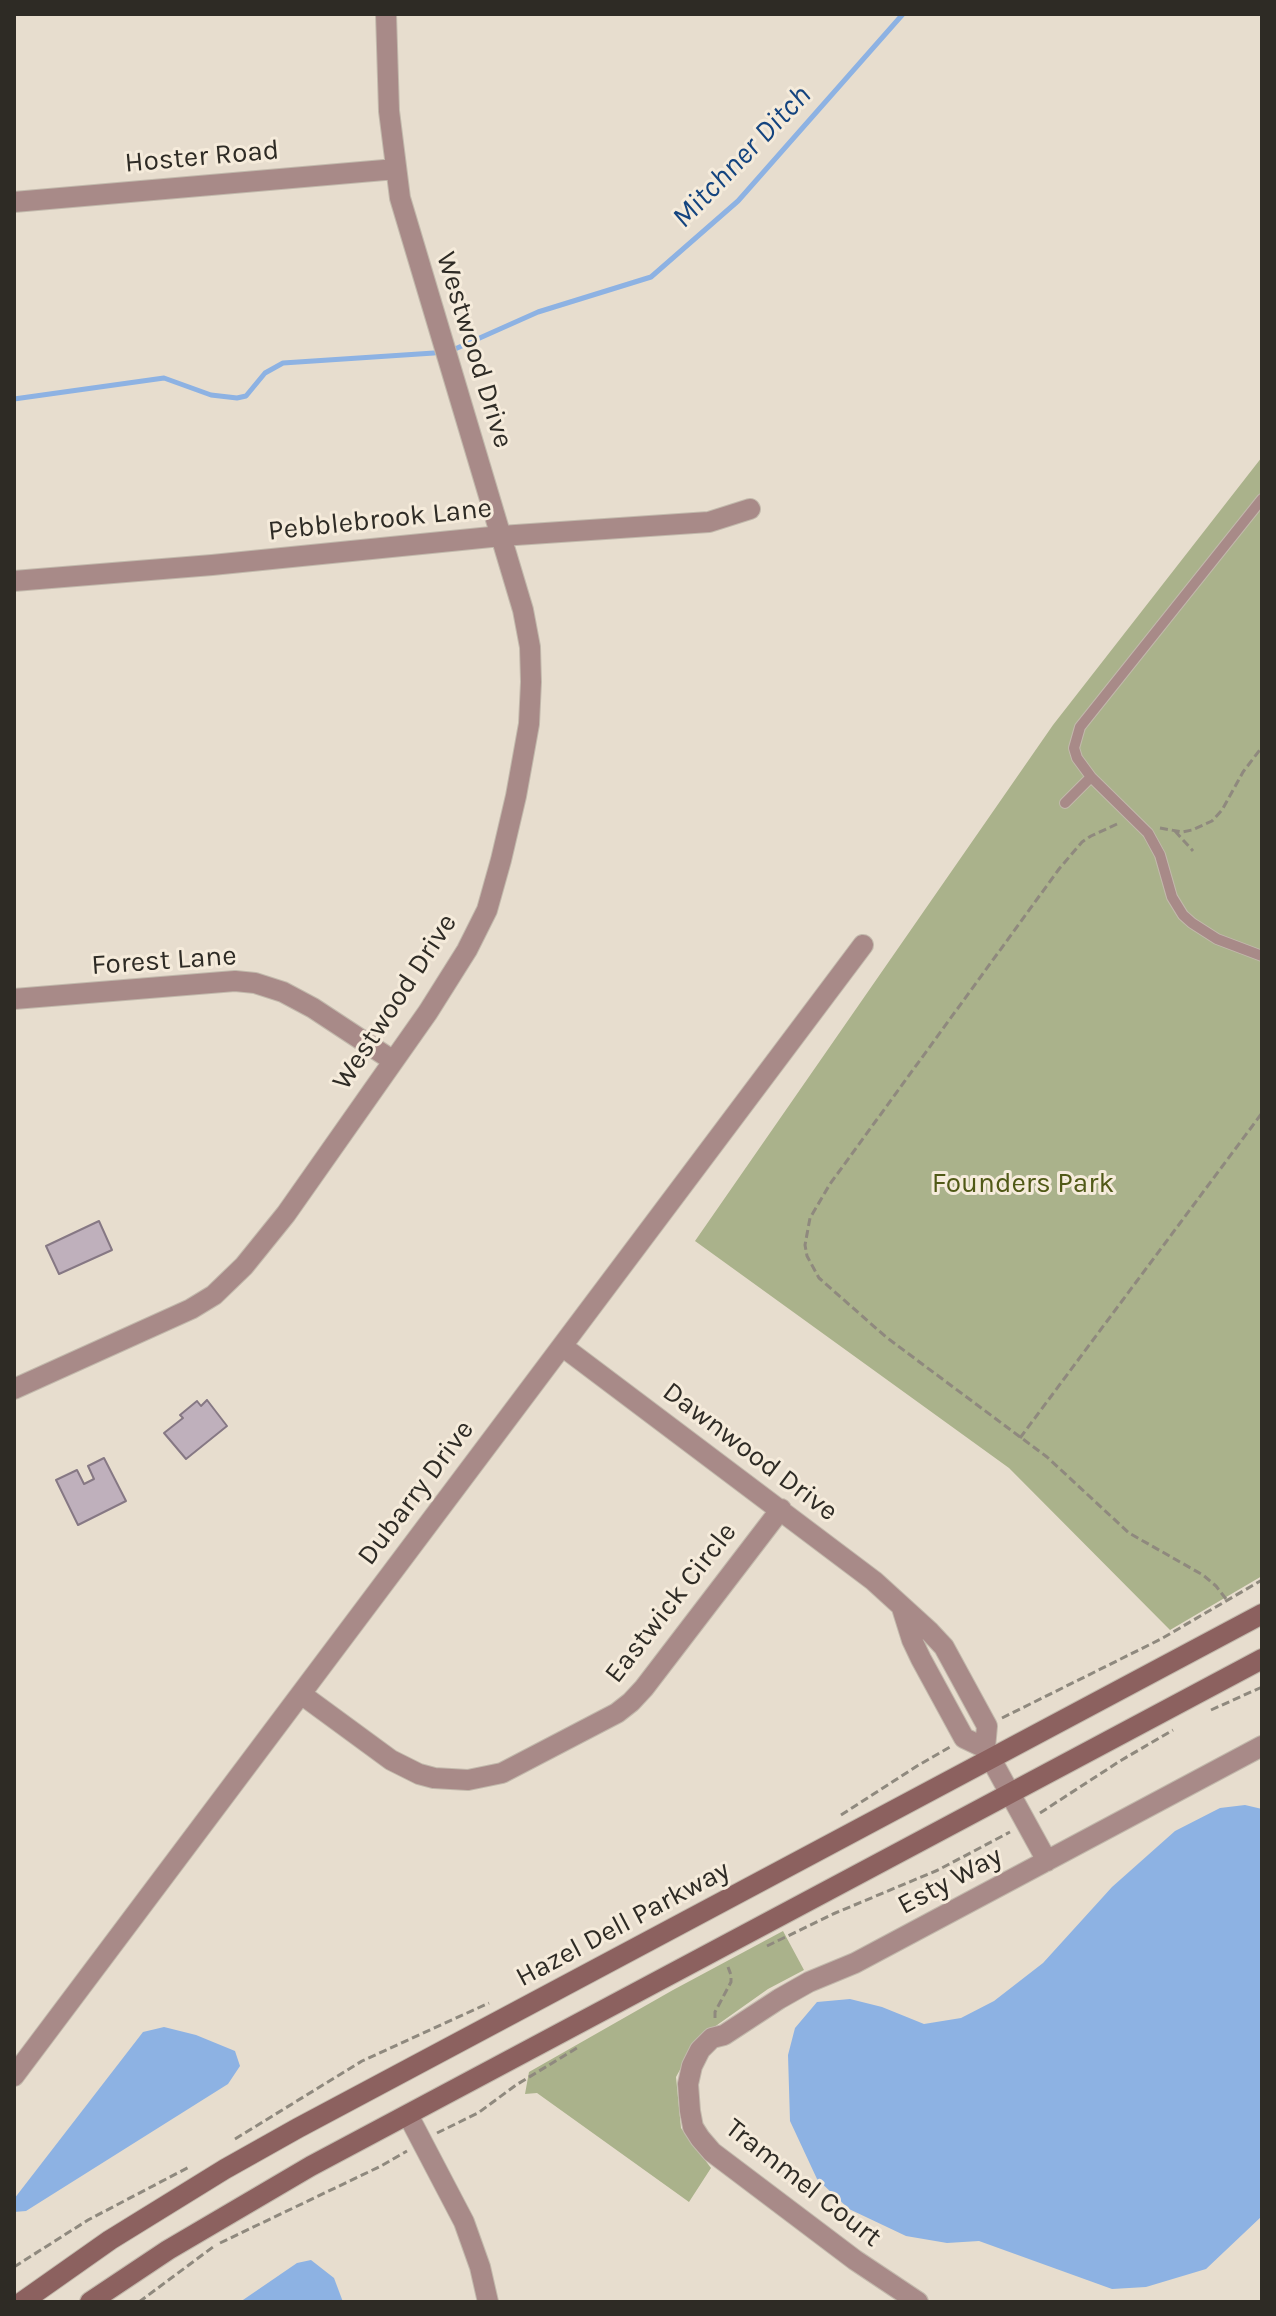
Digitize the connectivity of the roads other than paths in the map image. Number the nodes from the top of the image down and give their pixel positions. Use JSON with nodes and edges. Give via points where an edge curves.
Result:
{"nodes":[{"id":1,"x":386,"y":14,"type":"edge"},
{"id":2,"x":396,"y":169,"type":"junction"},
{"id":3,"x":14,"y":202,"type":"edge"},
{"id":4,"x":1262,"y":499,"type":"edge"},
{"id":5,"x":750,"y":509,"type":"dead end"},
{"id":6,"x":501,"y":536,"type":"junction"},
{"id":7,"x":14,"y":581,"type":"edge"},
{"id":8,"x":1091,"y":777,"type":"junction"},
{"id":9,"x":1065,"y":803,"type":"dead end"},
{"id":10,"x":863,"y":945,"type":"dead end"},
{"id":11,"x":1262,"y":956,"type":"edge"},
{"id":12,"x":14,"y":999,"type":"edge"},
{"id":13,"x":392,"y":1060,"type":"junction"},
{"id":14,"x":562,"y":1346,"type":"junction"},
{"id":15,"x":14,"y":1389,"type":"edge"},
{"id":16,"x":781,"y":1509,"type":"junction"},
{"id":17,"x":1262,"y":1614,"type":"edge"},
{"id":18,"x":1262,"y":1659,"type":"edge"},
{"id":19,"x":301,"y":1694,"type":"junction"},
{"id":20,"x":1262,"y":1746,"type":"edge"},
{"id":21,"x":988,"y":1753,"type":"junction"},
{"id":22,"x":1010,"y":1793,"type":"junction"},
{"id":23,"x":1047,"y":1861,"type":"junction"},
{"id":24,"x":14,"y":2076,"type":"edge"},
{"id":25,"x":688,"y":2084,"type":"joint"},
{"id":26,"x":408,"y":2115,"type":"junction"},
{"id":27,"x":22,"y":2302,"type":"edge"},
{"id":28,"x":90,"y":2302,"type":"edge"},
{"id":29,"x":488,"y":2302,"type":"edge"},
{"id":30,"x":918,"y":2302,"type":"edge"}],
"edges":[{"from":1,"to":2,"type":"street","name":"Westwood Drive"},
{"from":2,"to":3,"type":"street","name":"Hoster Road"},
{"from":2,"to":6,"type":"street","name":"Westwood Drive","via":[[415,252]]},
{"from":4,"to":8,"type":"lane","via":[[1080,727],[1074,748]]},
{"from":5,"to":6,"type":"street","name":"Pebblebrook Lane","via":[[709,522]]},
{"from":6,"to":7,"type":"street","name":"Pebblebrook Lane"},
{"from":6,"to":13,"type":"street","name":"Westwood Drive","via":[[530,647],[530,706],[516,796],[478,931]]},
{"from":8,"to":9,"type":"lane"},
{"from":8,"to":11,"type":"lane","via":[[1154,842],[1183,915],[1217,939]]},
{"from":10,"to":14,"type":"street","name":"Dubarry Drive"},
{"from":12,"to":13,"type":"street","name":"Forest Lane","via":[[255,983],[313,1008]]},
{"from":13,"to":15,"type":"street","name":"Westwood Drive","via":[[271,1235],[214,1295]]},
{"from":14,"to":16,"type":"street","name":"Dawnwood Drive"},
{"from":14,"to":19,"type":"street","name":"Dubarry Drive"},
{"from":16,"to":19,"type":"street","name":"Eastwick Circle","via":[[631,1702],[502,1773],[468,1780],[419,1774],[391,1760]]},
{"from":16,"to":21,"type":"street","name":"Dawnwood Drive","via":[[902,1608],[921,1659],[964,1738]]},
{"from":17,"to":21,"type":"main road","name":"Hazel Dell Parkway"},
{"from":18,"to":22,"type":"main road"},
{"from":19,"to":24,"type":"street","name":"Dubarry Drive"},
{"from":20,"to":23,"type":"street","name":"Esty Way"},
{"from":21,"to":22,"type":"street","name":"Dawnwood Drive"},
{"from":21,"to":27,"type":"main road","name":"Hazel Dell Parkway","via":[[270,2143],[110,2240]]},
{"from":22,"to":23,"type":"street","name":"Dawnwood Drive"},
{"from":22,"to":26,"type":"main road"},
{"from":23,"to":25,"type":"street","name":"Esty Way","via":[[799,1987],[712,2038],[700,2050]]},
{"from":25,"to":30,"type":"street","name":"Trammel Court","via":[[693,2127],[712,2152]]},
{"from":26,"to":28,"type":"main road","via":[[254,2199]]},
{"from":26,"to":29,"type":"street","via":[[464,2222]]}]}
